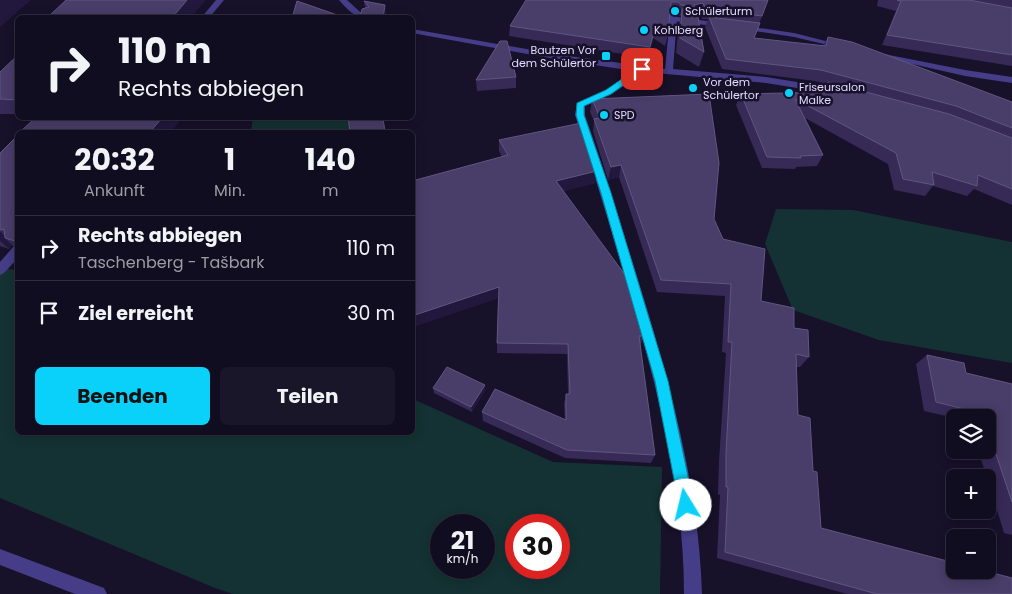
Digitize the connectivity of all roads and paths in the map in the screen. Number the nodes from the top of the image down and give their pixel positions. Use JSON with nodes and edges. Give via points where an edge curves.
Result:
{"nodes":[{"id":1,"x":220,"y":0,"type":"edge"},
{"id":2,"x":343,"y":0,"type":"edge"},
{"id":3,"x":208,"y":15,"type":"edge"},
{"id":4,"x":360,"y":15,"type":"edge"},
{"id":5,"x":415,"y":32,"type":"edge"},
{"id":6,"x":848,"y":47,"type":"edge"},
{"id":7,"x":866,"y":51,"type":"edge"},
{"id":8,"x":642,"y":69,"type":"junction"},
{"id":9,"x":669,"y":72,"type":"junction"},
{"id":10,"x":1012,"y":80,"type":"edge"},
{"id":11,"x":849,"y":94,"type":"edge"},
{"id":12,"x":15,"y":252,"type":"edge"},
{"id":13,"x":0,"y":270,"type":"edge"},
{"id":14,"x":0,"y":557,"type":"edge"},
{"id":15,"x":98,"y":594,"type":"edge"},
{"id":16,"x":693,"y":594,"type":"edge"}],
"edges":[{"from":1,"to":3,"type":"street"},
{"from":2,"to":4,"type":"street"},
{"from":5,"to":8,"type":"street"},
{"from":6,"to":9,"type":"street","via":[[673,18]]},
{"from":7,"to":10,"type":"street"},
{"from":8,"to":9,"type":"street"},
{"from":8,"to":16,"type":"street","via":[[608,92],[580,105],[580,115],[662,381],[690,524]]},
{"from":9,"to":11,"type":"street","via":[[815,86]]},
{"from":12,"to":13,"type":"street"},
{"from":14,"to":15,"type":"street"}]}
